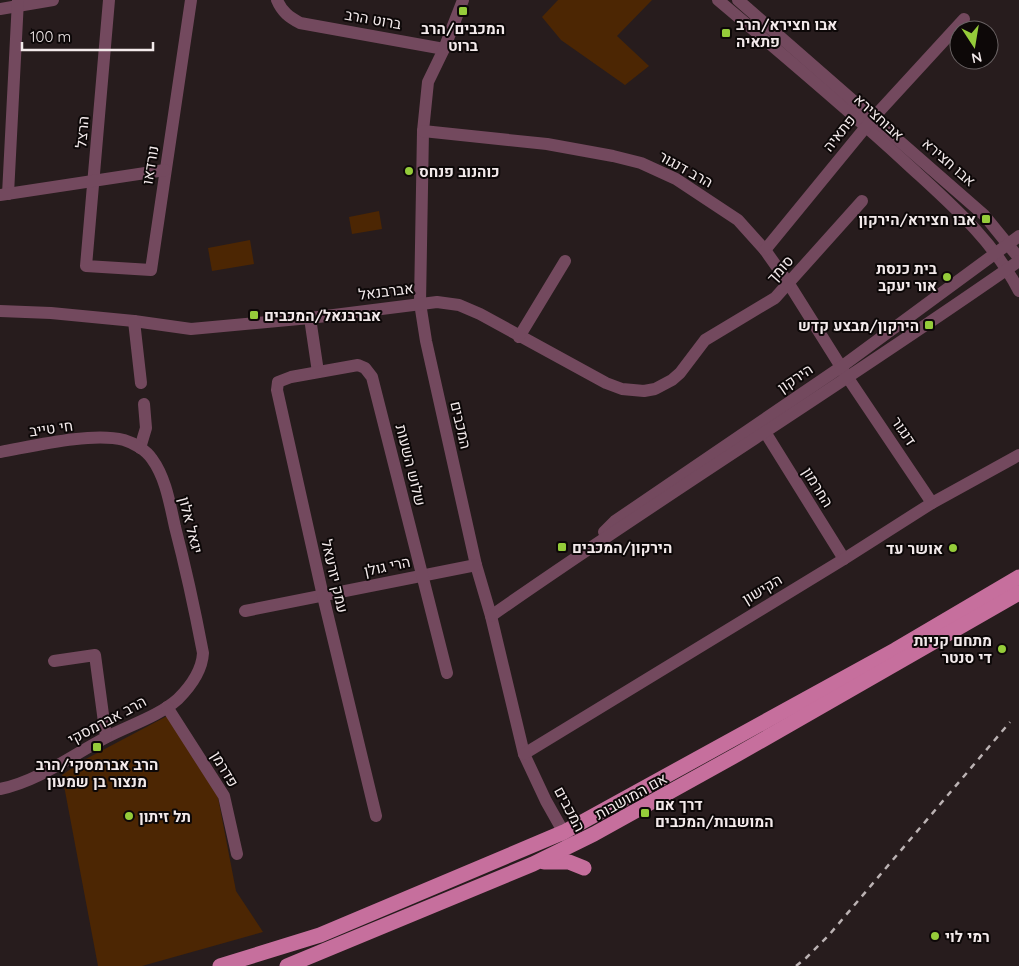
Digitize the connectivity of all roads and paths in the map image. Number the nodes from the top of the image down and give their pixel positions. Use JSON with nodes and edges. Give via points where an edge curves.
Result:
{"nodes":[{"id":1,"x":53,"y":0,"type":"edge"},
{"id":2,"x":109,"y":0,"type":"edge"},
{"id":3,"x":191,"y":0,"type":"edge"},
{"id":4,"x":277,"y":0,"type":"edge"},
{"id":5,"x":463,"y":0,"type":"edge"},
{"id":6,"x":718,"y":0,"type":"edge"},
{"id":7,"x":738,"y":0,"type":"edge"},
{"id":8,"x":18,"y":3,"type":"edge"},
{"id":9,"x":0,"y":9,"type":"edge"},
{"id":10,"x":964,"y":19,"type":"dead end"},
{"id":11,"x":444,"y":49,"type":"junction"},
{"id":12,"x":870,"y":122,"type":"junction"},
{"id":13,"x":423,"y":131,"type":"junction"},
{"id":14,"x":165,"y":170,"type":"junction"},
{"id":15,"x":94,"y":180,"type":"junction"},
{"id":16,"x":4,"y":194,"type":"edge"},
{"id":17,"x":862,"y":201,"type":"dead end"},
{"id":18,"x":1019,"y":236,"type":"edge"},
{"id":19,"x":1007,"y":243,"type":"junction"},
{"id":20,"x":765,"y":250,"type":"junction"},
{"id":21,"x":996,"y":253,"type":"junction"},
{"id":22,"x":1019,"y":259,"type":"edge"},
{"id":23,"x":565,"y":261,"type":"dead end"},
{"id":24,"x":86,"y":266,"type":"joint"},
{"id":25,"x":1008,"y":269,"type":"junction"},
{"id":26,"x":789,"y":284,"type":"junction"},
{"id":27,"x":1019,"y":291,"type":"edge"},
{"id":28,"x":420,"y":303,"type":"junction"},
{"id":29,"x":0,"y":311,"type":"edge"},
{"id":30,"x":310,"y":318,"type":"junction"},
{"id":31,"x":134,"y":321,"type":"junction"},
{"id":32,"x":519,"y":337,"type":"junction"},
{"id":33,"x":705,"y":340,"type":"joint"},
{"id":34,"x":318,"y":372,"type":"junction"},
{"id":35,"x":844,"y":372,"type":"junction"},
{"id":36,"x":141,"y":383,"type":"dead end"},
{"id":37,"x":144,"y":404,"type":"dead end"},
{"id":38,"x":765,"y":432,"type":"junction"},
{"id":39,"x":106,"y":437,"type":"joint"},
{"id":40,"x":140,"y":448,"type":"junction"},
{"id":41,"x":0,"y":452,"type":"edge"},
{"id":42,"x":1019,"y":456,"type":"edge"},
{"id":43,"x":932,"y":503,"type":"junction"},
{"id":44,"x":590,"y":547,"type":"junction"},
{"id":45,"x":844,"y":559,"type":"junction"},
{"id":46,"x":476,"y":565,"type":"junction"},
{"id":47,"x":421,"y":576,"type":"junction"},
{"id":48,"x":1019,"y":577,"type":"edge"},
{"id":49,"x":1019,"y":593,"type":"edge"},
{"id":50,"x":322,"y":596,"type":"junction"},
{"id":51,"x":246,"y":612,"type":"dead end"},
{"id":52,"x":491,"y":616,"type":"junction"},
{"id":53,"x":203,"y":653,"type":"joint"},
{"id":54,"x":54,"y":661,"type":"dead end"},
{"id":55,"x":446,"y":673,"type":"dead end"},
{"id":56,"x":167,"y":707,"type":"junction"},
{"id":57,"x":106,"y":737,"type":"junction"},
{"id":58,"x":524,"y":754,"type":"junction"},
{"id":59,"x":0,"y":788,"type":"edge"},
{"id":60,"x":376,"y":816,"type":"dead end"},
{"id":61,"x":564,"y":832,"type":"junction"},
{"id":62,"x":571,"y":846,"type":"junction"},
{"id":63,"x":238,"y":854,"type":"dead end"},
{"id":64,"x":533,"y":864,"type":"junction"},
{"id":65,"x":584,"y":868,"type":"dead end"},
{"id":66,"x":320,"y":935,"type":"junction"},
{"id":67,"x":220,"y":966,"type":"edge"},
{"id":68,"x":255,"y":966,"type":"edge"},
{"id":69,"x":287,"y":966,"type":"edge"}],
"edges":[{"from":1,"to":8,"type":"street"},
{"from":2,"to":15,"type":"street","name":"הרצל"},
{"from":3,"to":14,"type":"street","name":"נורדאו"},
{"from":4,"to":11,"type":"street","name":"ברוט הרב","via":[[281,9],[300,23]]},
{"from":5,"to":11,"type":"street","name":"המכבים"},
{"from":6,"to":12,"type":"street","name":"אבוחצירא"},
{"from":7,"to":12,"type":"street","name":"אבו חצירא"},
{"from":8,"to":9,"type":"street"},
{"from":8,"to":16,"type":"street"},
{"from":10,"to":12,"type":"street","name":"פתאיה"},
{"from":11,"to":13,"type":"street","name":"המכבים","via":[[428,82]]},
{"from":12,"to":19,"type":"street","name":"אבו חצירא","via":[[984,215]]},
{"from":12,"to":20,"type":"street","name":"פתאיה"},
{"from":12,"to":21,"type":"street","name":"אבוחצירא","via":[[969,220]]},
{"from":13,"to":20,"type":"street","name":"הרב דנגור","via":[[547,144],[641,163],[676,179],[738,220]]},
{"from":13,"to":28,"type":"street","name":"המכבים"},
{"from":14,"to":15,"type":"street"},
{"from":14,"to":24,"type":"street","name":"נורדאו","via":[[151,270]]},
{"from":15,"to":16,"type":"street"},
{"from":15,"to":24,"type":"street","name":"הרצל"},
{"from":17,"to":26,"type":"street","name":"סומך"},
{"from":18,"to":19,"type":"street","name":"הירקון"},
{"from":19,"to":21,"type":"street","name":"הירקון"},
{"from":19,"to":22,"type":"street","name":"אבו חצירא"},
{"from":20,"to":26,"type":"street","name":"הרב דנגור"},
{"from":21,"to":25,"type":"street","name":"אבוחצירא"},
{"from":21,"to":35,"type":"street","name":"הירקון"},
{"from":22,"to":25,"type":"street","name":"הירקון"},
{"from":23,"to":32,"type":"street"},
{"from":25,"to":27,"type":"street","name":"אבוחצירא"},
{"from":25,"to":35,"type":"street","name":"הירקון"},
{"from":26,"to":33,"type":"street","name":"סומך","via":[[776,298]]},
{"from":26,"to":35,"type":"street","name":"הרב דנגור"},
{"from":28,"to":30,"type":"street","name":"אברבנאל"},
{"from":28,"to":32,"type":"street","name":"אברבנאל","via":[[459,305]]},
{"from":28,"to":46,"type":"street","name":"המכבים"},
{"from":29,"to":31,"type":"street","name":"אברבנאל"},
{"from":30,"to":31,"type":"street","name":"אברבנאל","via":[[191,329]]},
{"from":30,"to":34,"type":"street"},
{"from":31,"to":36,"type":"street"},
{"from":32,"to":33,"type":"street","name":"אברבנאל","via":[[594,376],[634,391],[654,389],[672,380]]},
{"from":34,"to":47,"type":"street","name":"שלוש השעות","via":[[358,365],[372,377]]},
{"from":34,"to":50,"type":"street","name":"עמק יזרעאל","via":[[278,382],[277,390]]},
{"from":35,"to":38,"type":"street","name":"הירקון"},
{"from":35,"to":43,"type":"street","name":"דנגור"},
{"from":35,"to":44,"type":"street","name":"הירקון","via":[[614,520]]},
{"from":37,"to":40,"type":"street","via":[[146,428]]},
{"from":38,"to":44,"type":"street","name":"הירקון"},
{"from":38,"to":45,"type":"street","name":"החרמון"},
{"from":39,"to":40,"type":"street","name":"יגאל אלון"},
{"from":39,"to":41,"type":"street","name":"חי טייב"},
{"from":40,"to":53,"type":"street","name":"יגאל אלון","via":[[152,458],[161,474]]},
{"from":42,"to":43,"type":"street","name":"הקישון"},
{"from":43,"to":45,"type":"street","name":"הקישון"},
{"from":44,"to":52,"type":"street","name":"הירקון"},
{"from":45,"to":58,"type":"street","name":"הקישון"},
{"from":46,"to":47,"type":"street","name":"הרי גולן"},
{"from":46,"to":52,"type":"street","name":"המכבים"},
{"from":47,"to":50,"type":"street","name":"הרי גולן"},
{"from":47,"to":55,"type":"street","name":"שלוש השעות"},
{"from":48,"to":61,"type":"main road","name":"אם המושבות","via":[[895,650]]},
{"from":49,"to":62,"type":"main road","name":"אם המושבות"},
{"from":50,"to":51,"type":"street","name":"הרי גולן"},
{"from":50,"to":60,"type":"street","name":"עמק יזרעאל"},
{"from":52,"to":58,"type":"street","name":"המכבים"},
{"from":53,"to":56,"type":"street","name":"הרב אברמסקי","via":[[203,661],[190,686]]},
{"from":54,"to":57,"type":"street","via":[[95,655]]},
{"from":56,"to":57,"type":"street","name":"הרב אברמסקי"},
{"from":56,"to":63,"type":"street","name":"פדרמן","via":[[224,796]]},
{"from":57,"to":59,"type":"street","name":"הרב אברמסקי","via":[[28,780]]},
{"from":58,"to":61,"type":"street","name":"המכבים"},
{"from":61,"to":62,"type":"street","name":"המכבים"},
{"from":61,"to":66,"type":"main road","name":"אם המושבות"},
{"from":62,"to":64,"type":"main road","name":"אם המושבות"},
{"from":64,"to":65,"type":"main road","via":[[560,861]]},
{"from":64,"to":69,"type":"main road","name":"אם המושבות"},
{"from":66,"to":67,"type":"main road","name":"אם המושבות"},
{"from":66,"to":68,"type":"main road"}]}
